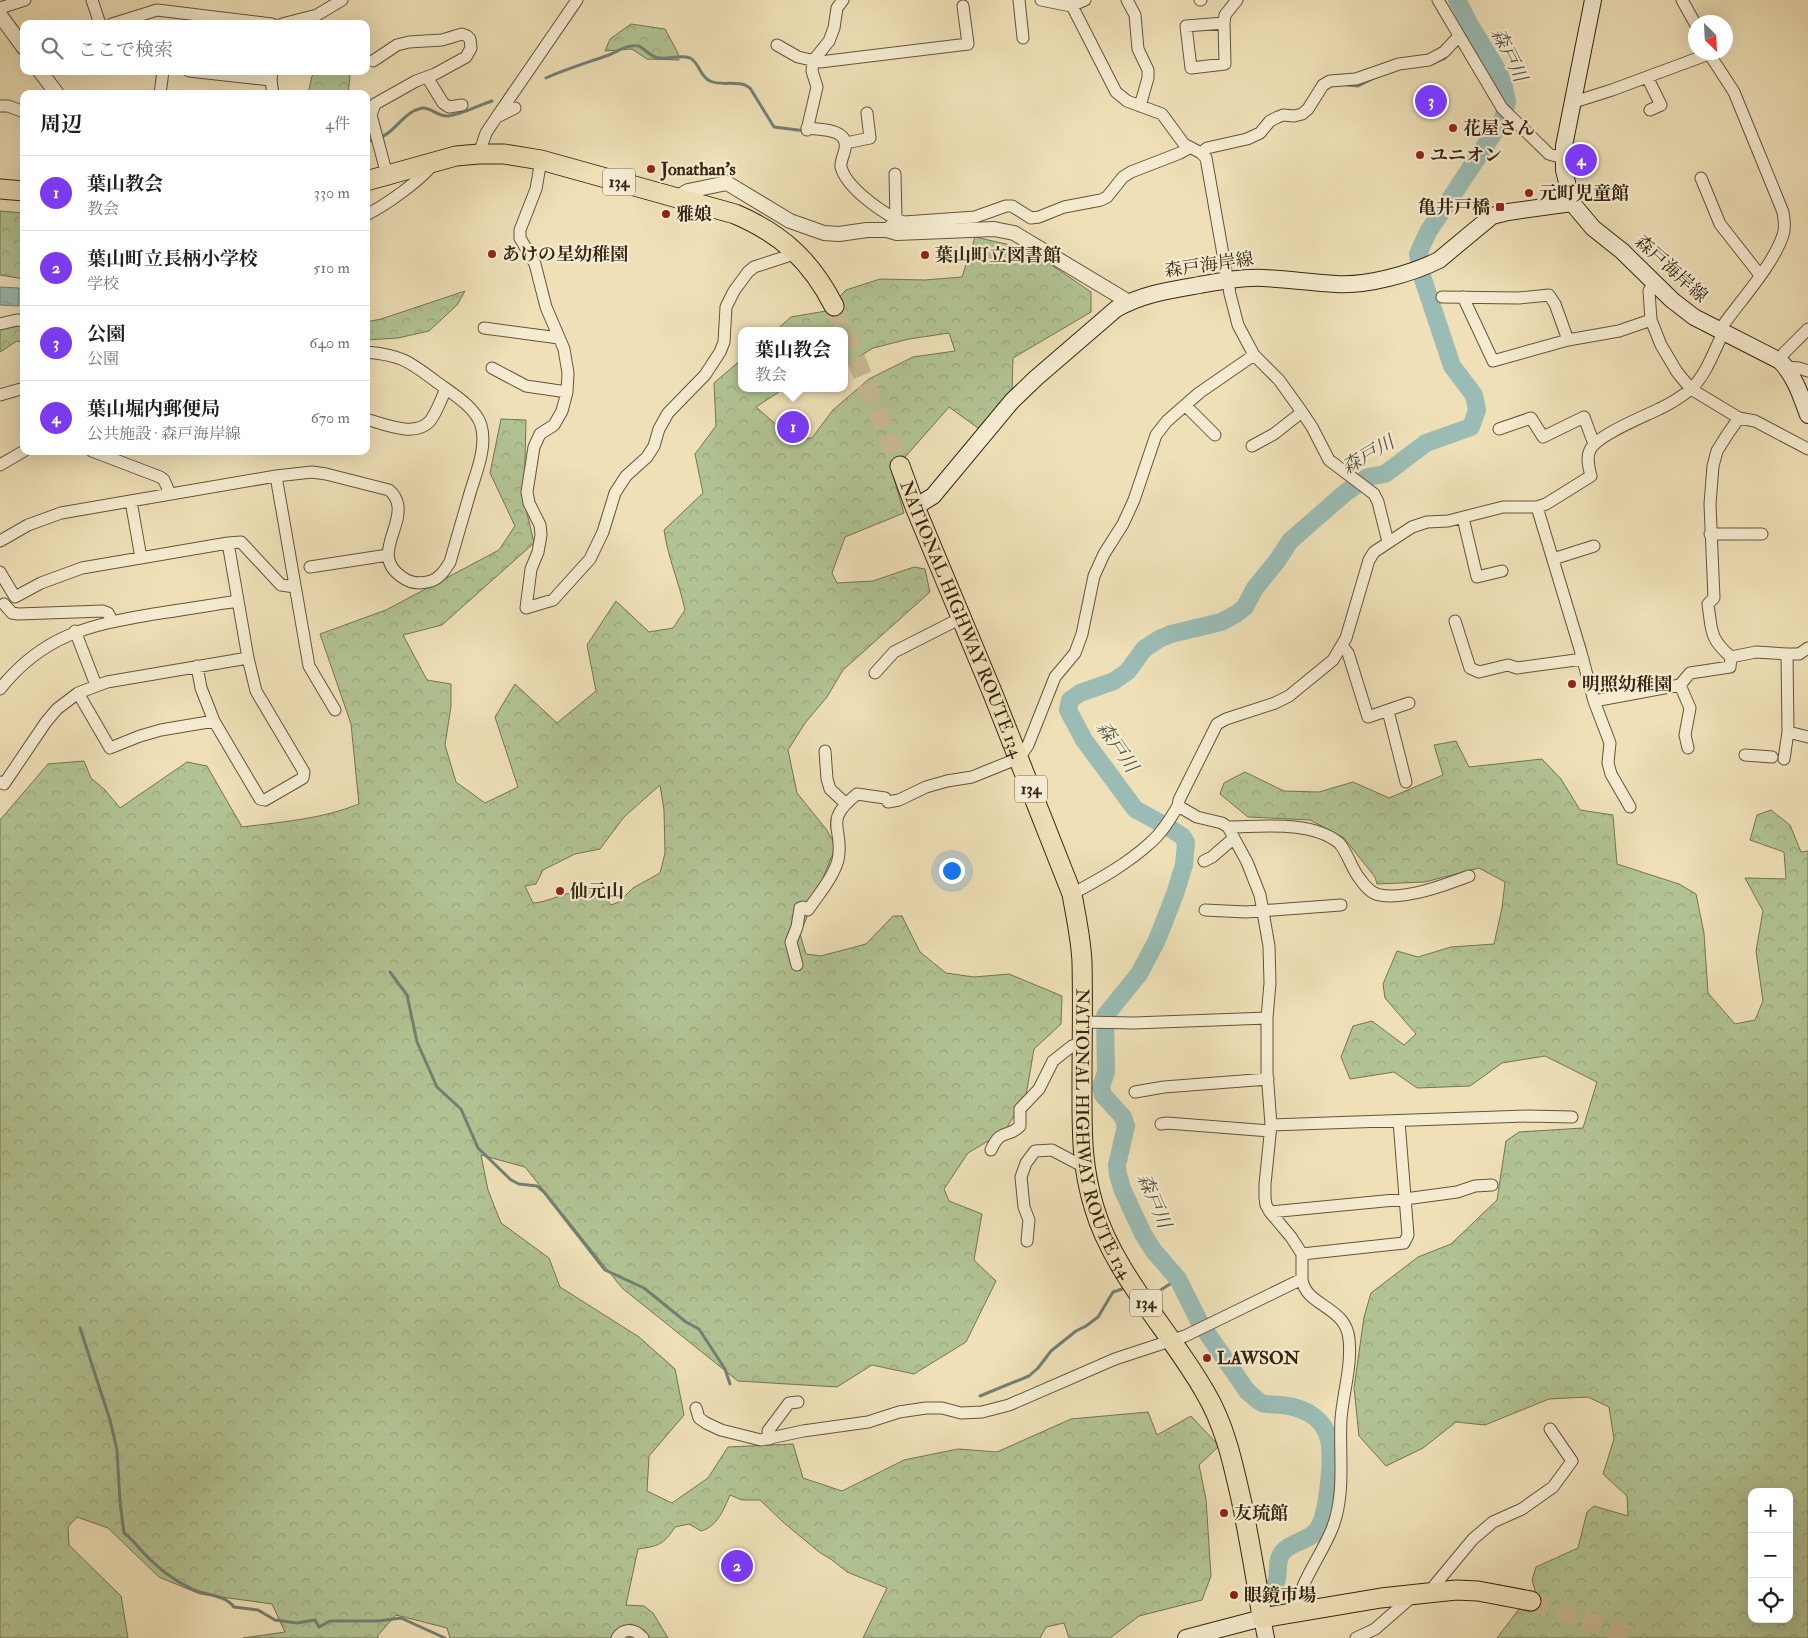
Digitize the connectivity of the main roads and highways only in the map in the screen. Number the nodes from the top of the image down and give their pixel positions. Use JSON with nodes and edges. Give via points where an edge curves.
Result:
{"nodes":[{"id":1,"x":1594,"y":0,"type":"edge"},
{"id":2,"x":370,"y":180,"type":"edge"},
{"id":3,"x":0,"y":189,"type":"edge"},
{"id":4,"x":20,"y":191,"type":"edge"},
{"id":5,"x":1572,"y":203,"type":"junction"},
{"id":6,"x":834,"y":306,"type":"tunnel mouth"},
{"id":7,"x":1808,"y":415,"type":"edge"},
{"id":8,"x":900,"y":466,"type":"tunnel mouth"},
{"id":9,"x":915,"y":507,"type":"junction"},
{"id":10,"x":1531,"y":1601,"type":"tunnel mouth"},
{"id":11,"x":1262,"y":1618,"type":"junction"},
{"id":12,"x":1186,"y":1638,"type":"edge"},
{"id":13,"x":1266,"y":1638,"type":"edge"}],
"edges":[{"from":1,"to":5,"type":"main road","name":"森戸海岸線","via":[[1563,158]]},
{"from":2,"to":6,"type":"highway","number":"134","via":[[456,156],[513,155],[541,160],[735,214],[755,223],[797,253],[817,277]]},
{"from":3,"to":4,"type":"highway"},
{"from":5,"to":7,"type":"main road","name":"森戸海岸線","via":[[1593,228],[1694,317],[1783,364],[1796,384]]},
{"from":5,"to":9,"type":"main road","name":"森戸海岸線","via":[[1492,216],[1430,265],[1384,279],[1338,284],[1265,278],[1227,280],[1146,294],[1116,309],[1012,400],[933,496]]},
{"from":8,"to":9,"type":"highway","name":"NATIONAL HIGHWAY ROUTE 134","number":"134"},
{"from":9,"to":11,"type":"highway","name":"NATIONAL HIGHWAY ROUTE 134","number":"134","via":[[1072,894],[1091,1022],[1082,1043],[1082,1136],[1084,1167],[1094,1209],[1116,1259],[1173,1341],[1215,1411],[1237,1483]]},
{"from":10,"to":11,"type":"highway","via":[[1456,1590]]},
{"from":11,"to":12,"type":"main road"},
{"from":11,"to":13,"type":"main road"}]}
